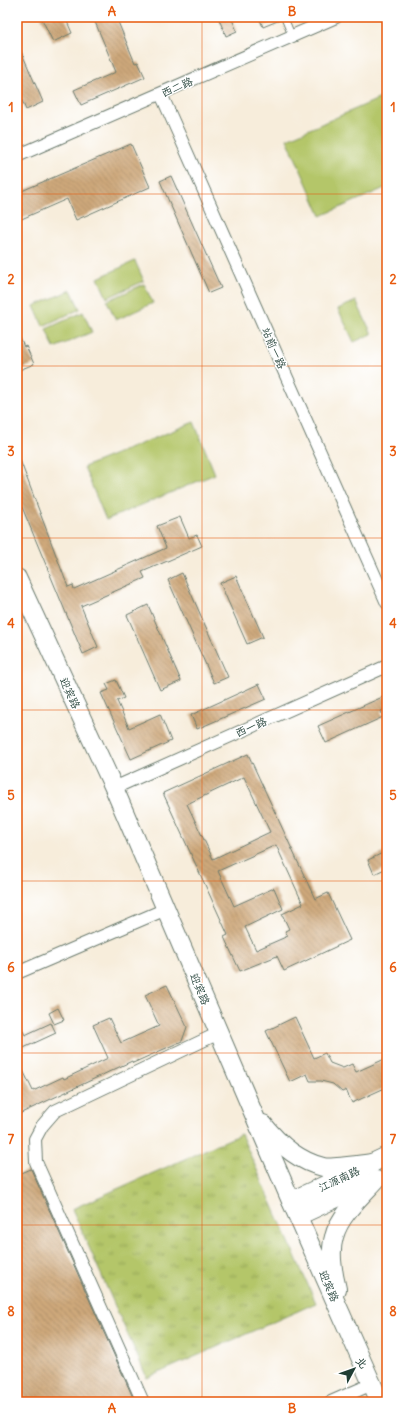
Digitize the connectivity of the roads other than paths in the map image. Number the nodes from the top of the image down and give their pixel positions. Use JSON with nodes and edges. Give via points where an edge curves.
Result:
{"nodes":[{"id":1,"x":284,"y":17,"type":"edge"},
{"id":2,"x":336,"y":17,"type":"edge"},
{"id":3,"x":292,"y":36,"type":"junction"},
{"id":4,"x":161,"y":94,"type":"junction"},
{"id":5,"x":17,"y":156,"type":"edge"},
{"id":6,"x":17,"y":578,"type":"edge"},
{"id":7,"x":387,"y":603,"type":"edge"},
{"id":8,"x":387,"y":666,"type":"edge"},
{"id":9,"x":114,"y":788,"type":"junction"},
{"id":10,"x":166,"y":909,"type":"junction"},
{"id":11,"x":17,"y":973,"type":"edge"},
{"id":12,"x":219,"y":1033,"type":"junction"},
{"id":13,"x":252,"y":1111,"type":"junction"},
{"id":14,"x":381,"y":1169,"type":"edge"},
{"id":15,"x":294,"y":1208,"type":"junction"},
{"id":16,"x":343,"y":1317,"type":"junction"},
{"id":17,"x":376,"y":1397,"type":"edge"},
{"id":18,"x":143,"y":1402,"type":"edge"},
{"id":19,"x":331,"y":1402,"type":"edge"}],
"edges":[{"from":1,"to":3,"type":"lane"},
{"from":2,"to":3,"type":"street","name":"西二路"},
{"from":3,"to":4,"type":"street","name":"西二路"},
{"from":4,"to":5,"type":"street","name":"西二路"},
{"from":4,"to":7,"type":"street","name":"站前一路"},
{"from":6,"to":9,"type":"main road","name":"迎宾路"},
{"from":8,"to":9,"type":"street","name":"西一路"},
{"from":9,"to":10,"type":"main road","name":"迎宾路"},
{"from":10,"to":11,"type":"street"},
{"from":10,"to":12,"type":"main road","name":"迎宾路"},
{"from":12,"to":13,"type":"main road","name":"迎宾路"},
{"from":12,"to":18,"type":"street","via":[[55,1111],[35,1139],[36,1162]]},
{"from":13,"to":14,"type":"main road","via":[[274,1138],[300,1158],[324,1167]]},
{"from":13,"to":15,"type":"main road","name":"迎宾路"},
{"from":14,"to":15,"type":"main road","name":"江源南路"},
{"from":14,"to":16,"type":"main road","via":[[340,1222],[334,1237],[332,1257]]},
{"from":15,"to":16,"type":"main road","name":"迎宾路"},
{"from":16,"to":17,"type":"main road","name":"迎宾路"},
{"from":17,"to":19,"type":"street"}]}
